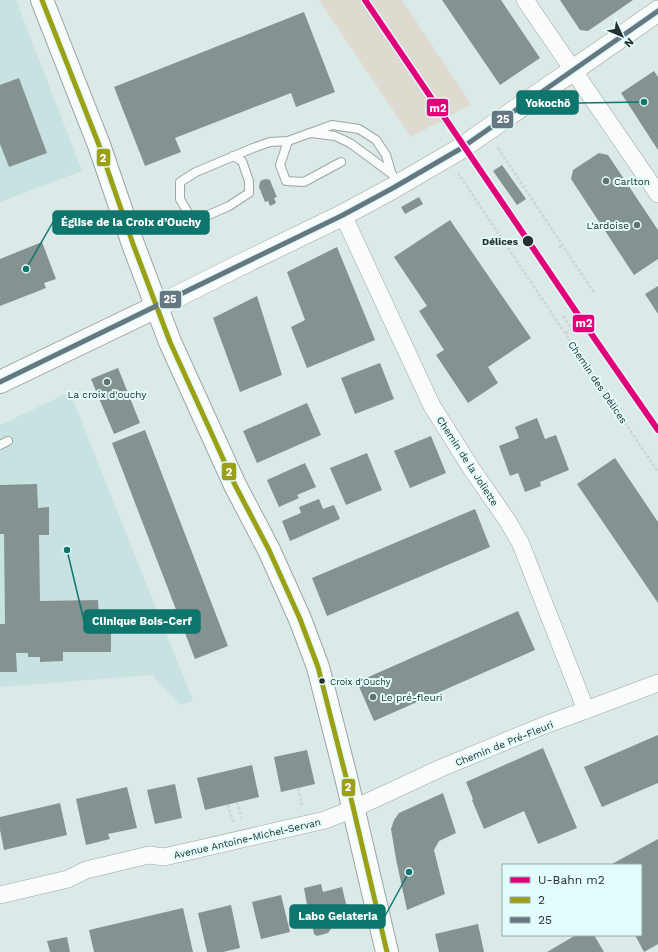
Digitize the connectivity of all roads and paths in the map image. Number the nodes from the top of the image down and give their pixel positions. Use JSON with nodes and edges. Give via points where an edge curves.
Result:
{"nodes":[{"id":1,"x":42,"y":0,"type":"edge"},
{"id":2,"x":360,"y":0,"type":"edge"},
{"id":3,"x":525,"y":0,"type":"edge"},
{"id":4,"x":658,"y":11,"type":"edge"},
{"id":5,"x":574,"y":70,"type":"junction"},
{"id":6,"x":446,"y":128,"type":"dead end"},
{"id":7,"x":311,"y":133,"type":"junction"},
{"id":8,"x":288,"y":142,"type":"junction"},
{"id":9,"x":496,"y":146,"type":"dead end"},
{"id":10,"x":233,"y":156,"type":"junction"},
{"id":11,"x":341,"y":162,"type":"dead end"},
{"id":12,"x":458,"y":173,"type":"dead end"},
{"id":13,"x":395,"y":178,"type":"junction"},
{"id":14,"x":658,"y":194,"type":"edge"},
{"id":15,"x":343,"y":215,"type":"junction"},
{"id":16,"x":563,"y":245,"type":"junction"},
{"id":17,"x":559,"y":248,"type":"dead end"},
{"id":18,"x":595,"y":294,"type":"dead end"},
{"id":19,"x":156,"y":307,"type":"junction"},
{"id":20,"x":563,"y":316,"type":"dead end"},
{"id":21,"x":566,"y":334,"type":"junction"},
{"id":22,"x":0,"y":382,"type":"edge"},
{"id":23,"x":8,"y":441,"type":"dead end"},
{"id":24,"x":0,"y":445,"type":"edge"},
{"id":25,"x":658,"y":472,"type":"edge"},
{"id":26,"x":658,"y":682,"type":"edge"},
{"id":27,"x":586,"y":710,"type":"junction"},
{"id":28,"x":298,"y":788,"type":"dead end"},
{"id":29,"x":237,"y":802,"type":"dead end"},
{"id":30,"x":228,"y":805,"type":"dead end"},
{"id":31,"x":353,"y":809,"type":"junction"},
{"id":32,"x":303,"y":810,"type":"dead end"},
{"id":33,"x":243,"y":823,"type":"dead end"},
{"id":34,"x":234,"y":825,"type":"dead end"},
{"id":35,"x":0,"y":894,"type":"edge"},
{"id":36,"x":386,"y":952,"type":"edge"}],
"edges":[{"from":1,"to":19,"type":"main road","via":[[99,145]]},
{"from":2,"to":6,"type":"path"},
{"from":3,"to":5,"type":"street"},
{"from":4,"to":5,"type":"street"},
{"from":5,"to":13,"type":"street","via":[[460,149]]},
{"from":5,"to":14,"type":"street"},
{"from":7,"to":8,"type":"lane"},
{"from":7,"to":13,"type":"lane","via":[[335,136],[350,142]]},
{"from":7,"to":13,"type":"lane","via":[[332,124],[359,129],[376,140],[386,155]]},
{"from":8,"to":10,"type":"lane","via":[[270,142]]},
{"from":8,"to":11,"type":"lane","via":[[280,165],[286,181],[304,182]]},
{"from":9,"to":16,"type":"path"},
{"from":10,"to":10,"type":"lane","via":[[180,182],[180,199],[190,216],[204,217],[229,206],[248,193],[249,181],[242,161]]},
{"from":12,"to":21,"type":"path","name":"Chemin des Délices","via":[[528,273]]},
{"from":13,"to":15,"type":"street"},
{"from":15,"to":19,"type":"street"},
{"from":15,"to":27,"type":"street","name":"Chemin de la Joliette","via":[[432,406],[520,542]]},
{"from":16,"to":17,"type":"path"},
{"from":16,"to":18,"type":"path"},
{"from":19,"to":22,"type":"main road"},
{"from":19,"to":31,"type":"main road","via":[[235,485],[269,550],[300,619],[318,667]]},
{"from":20,"to":21,"type":"path","via":[[572,329]]},
{"from":21,"to":25,"type":"path","name":"Chemin des Délices"},
{"from":23,"to":24,"type":"lane"},
{"from":26,"to":27,"type":"street","name":"Chemin de Pré-Fleuri"},
{"from":27,"to":31,"type":"street","name":"Chemin de Pré-Fleuri","via":[[441,768]]},
{"from":28,"to":32,"type":"path"},
{"from":29,"to":33,"type":"path"},
{"from":30,"to":34,"type":"path"},
{"from":31,"to":35,"type":"street","name":"Avenue Antoine-Michel-Servan","via":[[325,820],[164,857],[149,855],[86,870],[68,879]]},
{"from":31,"to":36,"type":"main road"}]}
